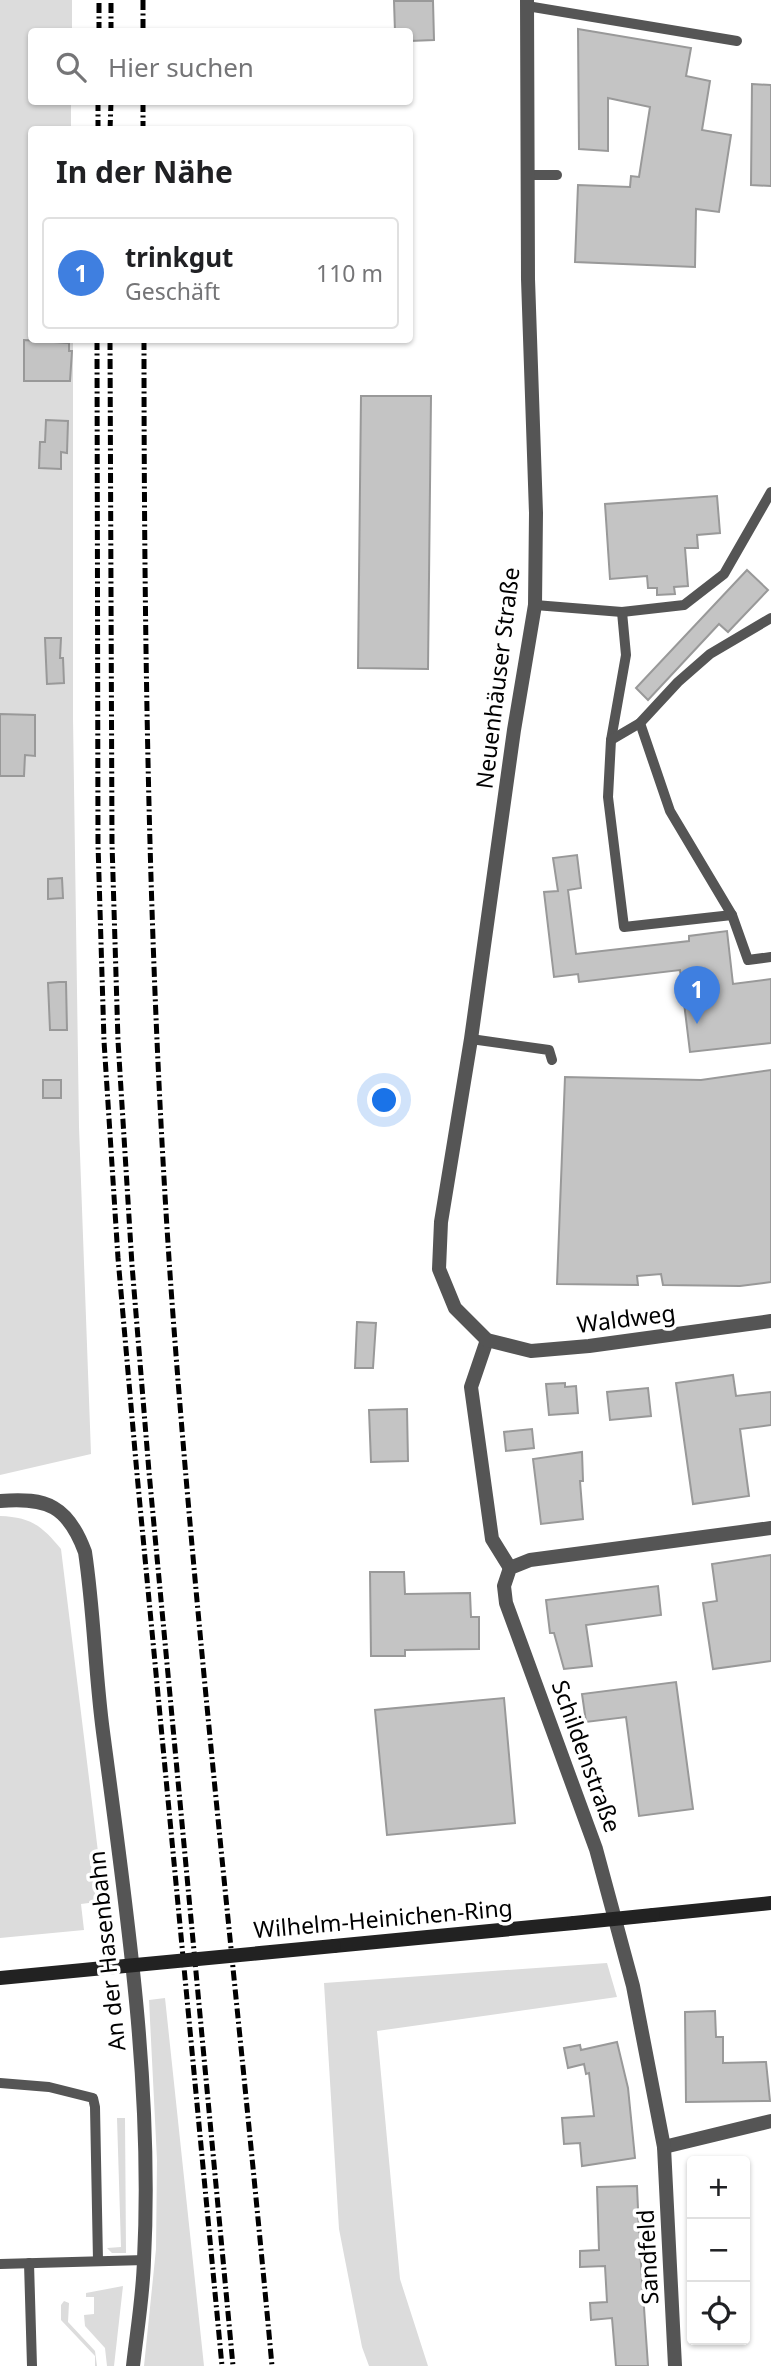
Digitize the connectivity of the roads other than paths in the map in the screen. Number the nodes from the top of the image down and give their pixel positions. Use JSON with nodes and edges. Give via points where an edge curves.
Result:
{"nodes":[{"id":1,"x":527,"y":3,"type":"edge"},
{"id":2,"x":737,"y":41,"type":"dead end"},
{"id":3,"x":527,"y":175,"type":"junction"},
{"id":4,"x":557,"y":175,"type":"dead end"},
{"id":5,"x":771,"y":492,"type":"edge"},
{"id":6,"x":534,"y":605,"type":"junction"},
{"id":7,"x":622,"y":612,"type":"junction"},
{"id":8,"x":771,"y":618,"type":"edge"},
{"id":9,"x":640,"y":723,"type":"junction"},
{"id":10,"x":611,"y":740,"type":"junction"},
{"id":11,"x":732,"y":915,"type":"junction"},
{"id":12,"x":771,"y":957,"type":"edge"},
{"id":13,"x":471,"y":1039,"type":"junction"},
{"id":14,"x":552,"y":1060,"type":"dead end"},
{"id":15,"x":771,"y":1321,"type":"edge"},
{"id":16,"x":487,"y":1340,"type":"junction"},
{"id":17,"x":0,"y":1501,"type":"edge"},
{"id":18,"x":771,"y":1528,"type":"edge"},
{"id":19,"x":510,"y":1568,"type":"junction"},
{"id":20,"x":771,"y":1903,"type":"edge"},
{"id":21,"x":626,"y":1962,"type":"joint"},
{"id":22,"x":0,"y":1978,"type":"edge"},
{"id":23,"x":0,"y":2083,"type":"edge"},
{"id":24,"x":771,"y":2122,"type":"edge"},
{"id":25,"x":664,"y":2147,"type":"junction"},
{"id":26,"x":145,"y":2260,"type":"junction"},
{"id":27,"x":98,"y":2261,"type":"junction"},
{"id":28,"x":29,"y":2263,"type":"junction"},
{"id":29,"x":0,"y":2264,"type":"edge"},
{"id":30,"x":32,"y":2366,"type":"edge"},
{"id":31,"x":133,"y":2366,"type":"edge"},
{"id":32,"x":675,"y":2366,"type":"edge"}],
"edges":[{"from":1,"to":2,"type":"lane"},
{"from":1,"to":3,"type":"street","name":"Neuenhäuser Straße"},
{"from":3,"to":4,"type":"lane"},
{"from":3,"to":6,"type":"street","name":"Neuenhäuser Straße","via":[[537,513]]},
{"from":5,"to":7,"type":"lane","via":[[724,573],[684,605]]},
{"from":6,"to":7,"type":"lane"},
{"from":6,"to":13,"type":"street","name":"Neuenhäuser Straße"},
{"from":7,"to":10,"type":"lane","via":[[626,655]]},
{"from":8,"to":9,"type":"lane","via":[[710,654]]},
{"from":9,"to":10,"type":"lane"},
{"from":9,"to":11,"type":"lane","via":[[670,811]]},
{"from":10,"to":11,"type":"lane","via":[[608,797],[624,927]]},
{"from":11,"to":12,"type":"lane","via":[[748,960]]},
{"from":13,"to":14,"type":"lane","via":[[549,1050]]},
{"from":13,"to":16,"type":"street","name":"Neuenhäuser Straße","via":[[441,1222],[439,1269],[455,1308]]},
{"from":15,"to":16,"type":"street","name":"Waldweg","via":[[531,1351]]},
{"from":16,"to":19,"type":"street","via":[[471,1387],[492,1539]]},
{"from":17,"to":26,"type":"street","name":"An der Hasenbahn","via":[[47,1503],[70,1521],[85,1552],[141,2054]]},
{"from":18,"to":19,"type":"street","via":[[530,1560]]},
{"from":19,"to":21,"type":"street","name":"Schildenstraße","via":[[504,1586],[506,1603],[597,1849]]},
{"from":20,"to":22,"type":"main road","name":"Wilhelm-Heinichen-Ring","bridge":true},
{"from":21,"to":25,"type":"street","name":"Sandfeld"},
{"from":23,"to":27,"type":"lane","via":[[49,2087],[93,2098]]},
{"from":24,"to":25,"type":"street"},
{"from":25,"to":32,"type":"street","name":"Sandfeld"},
{"from":26,"to":27,"type":"lane"},
{"from":26,"to":31,"type":"street","name":"An der Hasenbahn"},
{"from":27,"to":28,"type":"lane"},
{"from":28,"to":29,"type":"lane"},
{"from":28,"to":30,"type":"lane"}]}
